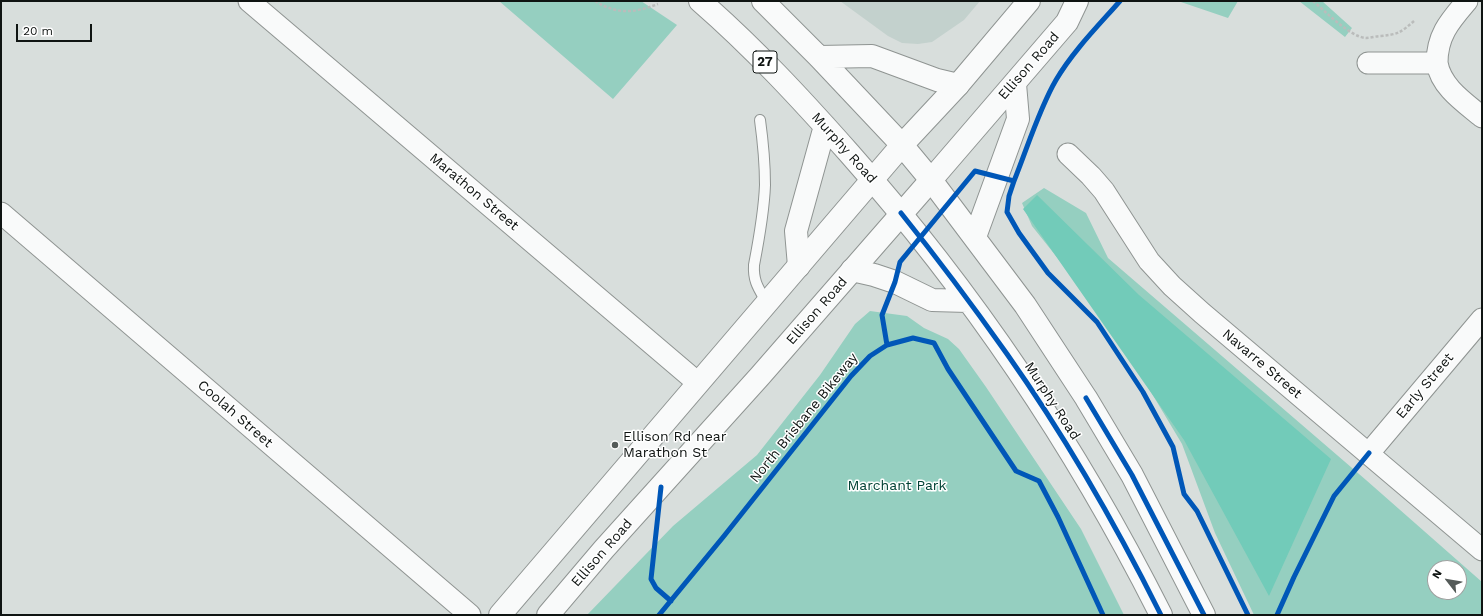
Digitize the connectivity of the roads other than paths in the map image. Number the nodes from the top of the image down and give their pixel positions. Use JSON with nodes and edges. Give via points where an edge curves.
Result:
{"nodes":[{"id":1,"x":249,"y":1,"type":"edge"},
{"id":2,"x":700,"y":1,"type":"edge"},
{"id":3,"x":763,"y":1,"type":"edge"},
{"id":4,"x":1028,"y":1,"type":"edge"},
{"id":5,"x":1077,"y":1,"type":"edge"},
{"id":6,"x":1467,"y":1,"type":"edge"},
{"id":7,"x":819,"y":57,"type":"junction"},
{"id":8,"x":1368,"y":63,"type":"dead end"},
{"id":9,"x":1437,"y":63,"type":"junction"},
{"id":10,"x":1015,"y":84,"type":"junction"},
{"id":11,"x":958,"y":85,"type":"junction"},
{"id":12,"x":1482,"y":117,"type":"edge"},
{"id":13,"x":760,"y":120,"type":"dead end"},
{"id":14,"x":825,"y":126,"type":"junction"},
{"id":15,"x":902,"y":145,"type":"junction"},
{"id":16,"x":1068,"y":154,"type":"dead end"},
{"id":17,"x":872,"y":180,"type":"junction"},
{"id":18,"x":931,"y":180,"type":"junction"},
{"id":19,"x":1,"y":213,"type":"edge"},
{"id":20,"x":901,"y":213,"type":"junction"},
{"id":21,"x":975,"y":236,"type":"junction"},
{"id":22,"x":799,"y":266,"type":"junction"},
{"id":23,"x":852,"y":270,"type":"junction"},
{"id":24,"x":968,"y":301,"type":"junction"},
{"id":25,"x":767,"y":302,"type":"junction"},
{"id":26,"x":1482,"y":319,"type":"edge"},
{"id":27,"x":698,"y":384,"type":"junction"},
{"id":28,"x":1369,"y":453,"type":"junction"},
{"id":29,"x":1482,"y":550,"type":"edge"},
{"id":30,"x":470,"y":615,"type":"edge"},
{"id":31,"x":500,"y":615,"type":"edge"},
{"id":32,"x":548,"y":615,"type":"edge"},
{"id":33,"x":1161,"y":615,"type":"edge"},
{"id":34,"x":1204,"y":615,"type":"edge"}],
"edges":[{"from":1,"to":27,"type":"street","name":"Marathon Street"},
{"from":2,"to":14,"type":"main road","name":"Murphy Road","number":"27","via":[[762,60]]},
{"from":3,"to":7,"type":"main road"},
{"from":4,"to":11,"type":"main road"},
{"from":5,"to":10,"type":"main road","name":"Ellison Road","via":[[1067,22]]},
{"from":6,"to":9,"type":"street","via":[[1445,29]]},
{"from":7,"to":11,"type":"main road","via":[[872,56],[936,80]]},
{"from":7,"to":15,"type":"main road"},
{"from":8,"to":9,"type":"street"},
{"from":9,"to":12,"type":"street","via":[[1439,73],[1447,86]]},
{"from":10,"to":18,"type":"main road","name":"Ellison Road"},
{"from":10,"to":21,"type":"main road","via":[[1018,119]]},
{"from":11,"to":15,"type":"main road"},
{"from":13,"to":25,"type":"lane","via":[[765,185],[754,273],[756,284]]},
{"from":14,"to":17,"type":"main road","name":"Murphy Road","number":"27"},
{"from":14,"to":22,"type":"main road","via":[[796,231]]},
{"from":15,"to":17,"type":"main road"},
{"from":15,"to":18,"type":"main road"},
{"from":16,"to":28,"type":"street","name":"Navarre Street","via":[[1104,191],[1149,261],[1172,286]]},
{"from":17,"to":20,"type":"main road","name":"Murphy Road","number":"27"},
{"from":17,"to":22,"type":"main road"},
{"from":18,"to":20,"type":"main road","name":"Ellison Road"},
{"from":18,"to":21,"type":"main road"},
{"from":19,"to":30,"type":"street","name":"Coolah Street"},
{"from":20,"to":23,"type":"main road","name":"Ellison Road"},
{"from":20,"to":24,"type":"main road","name":"Murphy Road"},
{"from":21,"to":34,"type":"main road","via":[[1086,398],[1132,475]]},
{"from":22,"to":25,"type":"main road"},
{"from":23,"to":24,"type":"main road","via":[[895,282],[932,300]]},
{"from":23,"to":32,"type":"main road","name":"Ellison Road"},
{"from":24,"to":33,"type":"main road","name":"Murphy Road","via":[[1008,355],[1082,470],[1138,568]]},
{"from":25,"to":27,"type":"main road"},
{"from":26,"to":28,"type":"street","name":"Early Street"},
{"from":27,"to":31,"type":"main road"},
{"from":28,"to":29,"type":"street","name":"Navarre Street"}]}
